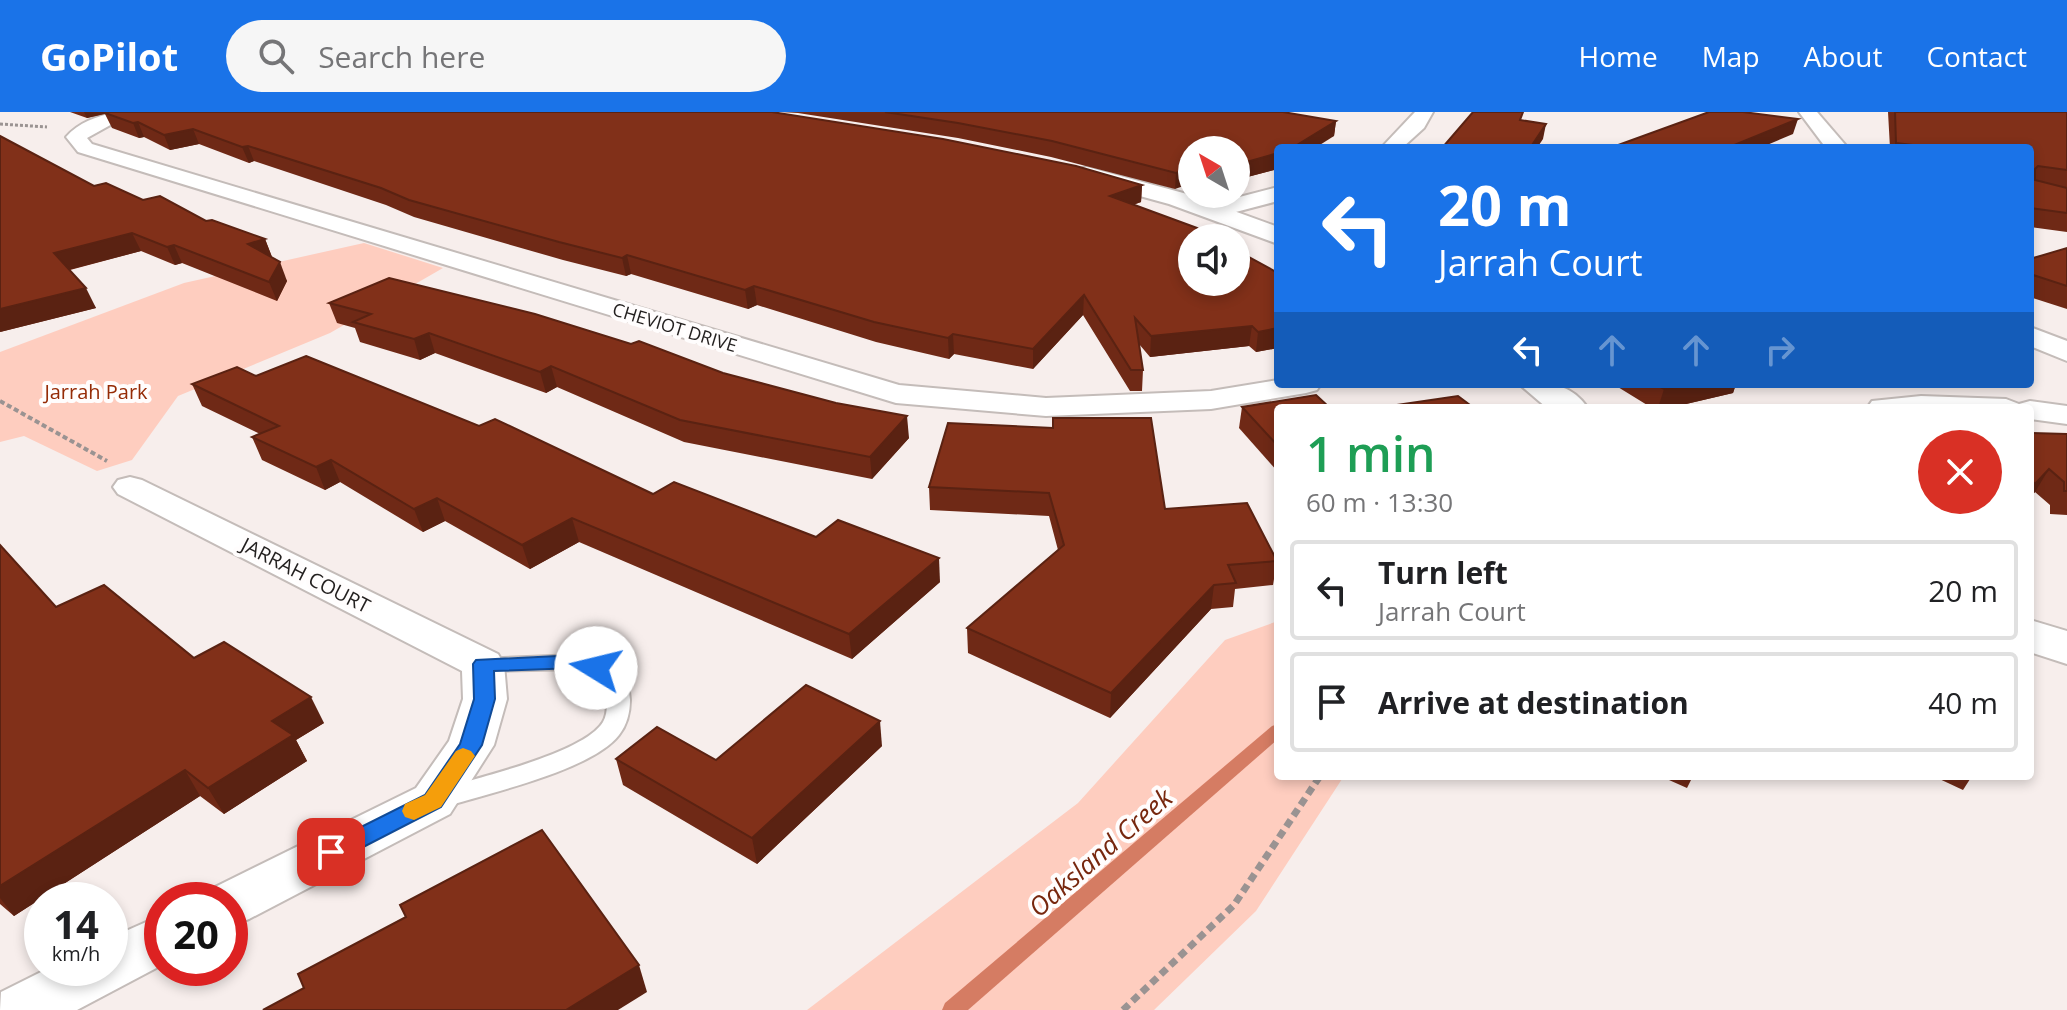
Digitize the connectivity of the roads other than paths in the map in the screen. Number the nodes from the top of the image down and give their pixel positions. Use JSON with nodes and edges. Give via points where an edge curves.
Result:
{"nodes":[{"id":1,"x":144,"y":112,"type":"edge"},
{"id":2,"x":1424,"y":112,"type":"edge"},
{"id":3,"x":1808,"y":112,"type":"edge"},
{"id":4,"x":51,"y":128,"type":"road end"},
{"id":5,"x":85,"y":128,"type":"junction"},
{"id":6,"x":1395,"y":144,"type":"edge"},
{"id":7,"x":1833,"y":144,"type":"edge"},
{"id":8,"x":1070,"y":169,"type":"edge"},
{"id":9,"x":1274,"y":195,"type":"edge"},
{"id":10,"x":1213,"y":211,"type":"junction"},
{"id":11,"x":1274,"y":234,"type":"edge"},
{"id":12,"x":2034,"y":337,"type":"edge"},
{"id":13,"x":2067,"y":352,"type":"edge"},
{"id":14,"x":1282,"y":388,"type":"edge"},
{"id":15,"x":1542,"y":388,"type":"edge"},
{"id":16,"x":1564,"y":404,"type":"edge"},
{"id":17,"x":2034,"y":411,"type":"edge"},
{"id":18,"x":2067,"y":415,"type":"edge"},
{"id":19,"x":130,"y":487,"type":"road end"},
{"id":20,"x":2034,"y":636,"type":"edge"},
{"id":21,"x":2067,"y":648,"type":"edge"},
{"id":22,"x":483,"y":664,"type":"junction"},
{"id":23,"x":433,"y":801,"type":"junction"},
{"id":24,"x":248,"y":895,"type":"edge"},
{"id":25,"x":68,"y":986,"type":"edge"},
{"id":26,"x":21,"y":1010,"type":"edge"}],
"edges":[{"from":1,"to":5,"type":"street"},
{"from":2,"to":6,"type":"street"},
{"from":3,"to":7,"type":"street"},
{"from":4,"to":5,"type":"street"},
{"from":5,"to":14,"type":"street","name":"CHEVIOT DRIVE","via":[[76,137],[85,148],[896,394],[1046,407],[1211,400]]},
{"from":8,"to":10,"type":"street"},
{"from":9,"to":10,"type":"street"},
{"from":10,"to":11,"type":"street"},
{"from":12,"to":13,"type":"street"},
{"from":15,"to":16,"type":"street"},
{"from":17,"to":18,"type":"street"},
{"from":19,"to":22,"type":"street","name":"JARRAH COURT"},
{"from":20,"to":21,"type":"street"},
{"from":22,"to":23,"type":"street","name":"JARRAH COURT","via":[[485,699],[471,745]]},
{"from":22,"to":23,"type":"lane","name":"JARRAH COURT","via":[[578,662],[615,675],[620,705],[611,731],[563,761]]},
{"from":23,"to":24,"type":"street","name":"JARRAH COURT"},
{"from":25,"to":26,"type":"street"}]}
